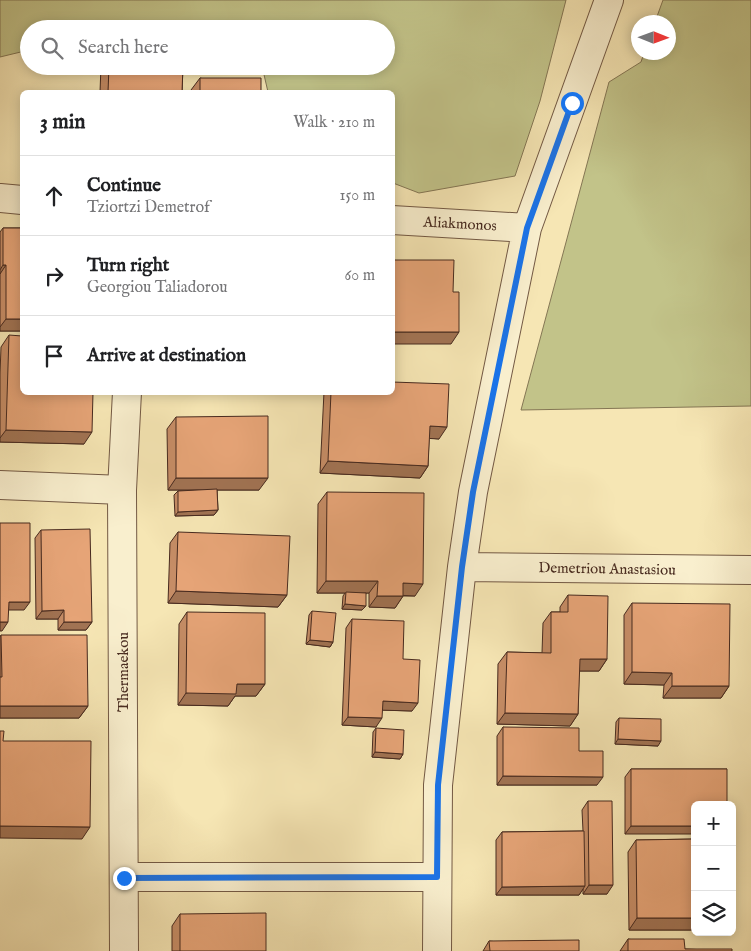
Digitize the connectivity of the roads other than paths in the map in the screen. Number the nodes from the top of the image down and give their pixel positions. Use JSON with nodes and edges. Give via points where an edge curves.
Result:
{"nodes":[{"id":1,"x":609,"y":0,"type":"edge"},
{"id":2,"x":0,"y":198,"type":"edge"},
{"id":3,"x":20,"y":200,"type":"edge"},
{"id":4,"x":395,"y":220,"type":"edge"},
{"id":5,"x":527,"y":228,"type":"junction"},
{"id":6,"x":127,"y":395,"type":"edge"},
{"id":7,"x":0,"y":485,"type":"edge"},
{"id":8,"x":122,"y":490,"type":"junction"},
{"id":9,"x":462,"y":567,"type":"junction"},
{"id":10,"x":751,"y":570,"type":"edge"},
{"id":11,"x":437,"y":877,"type":"junction"},
{"id":12,"x":124,"y":878,"type":"junction"},
{"id":13,"x":124,"y":951,"type":"edge"},
{"id":14,"x":437,"y":951,"type":"edge"}],
"edges":[{"from":1,"to":5,"type":"street"},
{"from":2,"to":3,"type":"street"},
{"from":4,"to":5,"type":"street","name":"Aliakmonos"},
{"from":5,"to":9,"type":"street","via":[[473,492]]},
{"from":6,"to":8,"type":"street","name":"Thermaekou"},
{"from":7,"to":8,"type":"street"},
{"from":8,"to":12,"type":"street","name":"Thermaekou"},
{"from":9,"to":10,"type":"street","name":"Demetriou Anastasiou"},
{"from":9,"to":11,"type":"street","via":[[438,785]]},
{"from":11,"to":12,"type":"street"},
{"from":11,"to":14,"type":"street"},
{"from":12,"to":13,"type":"street","name":"Thermaekou"}]}
